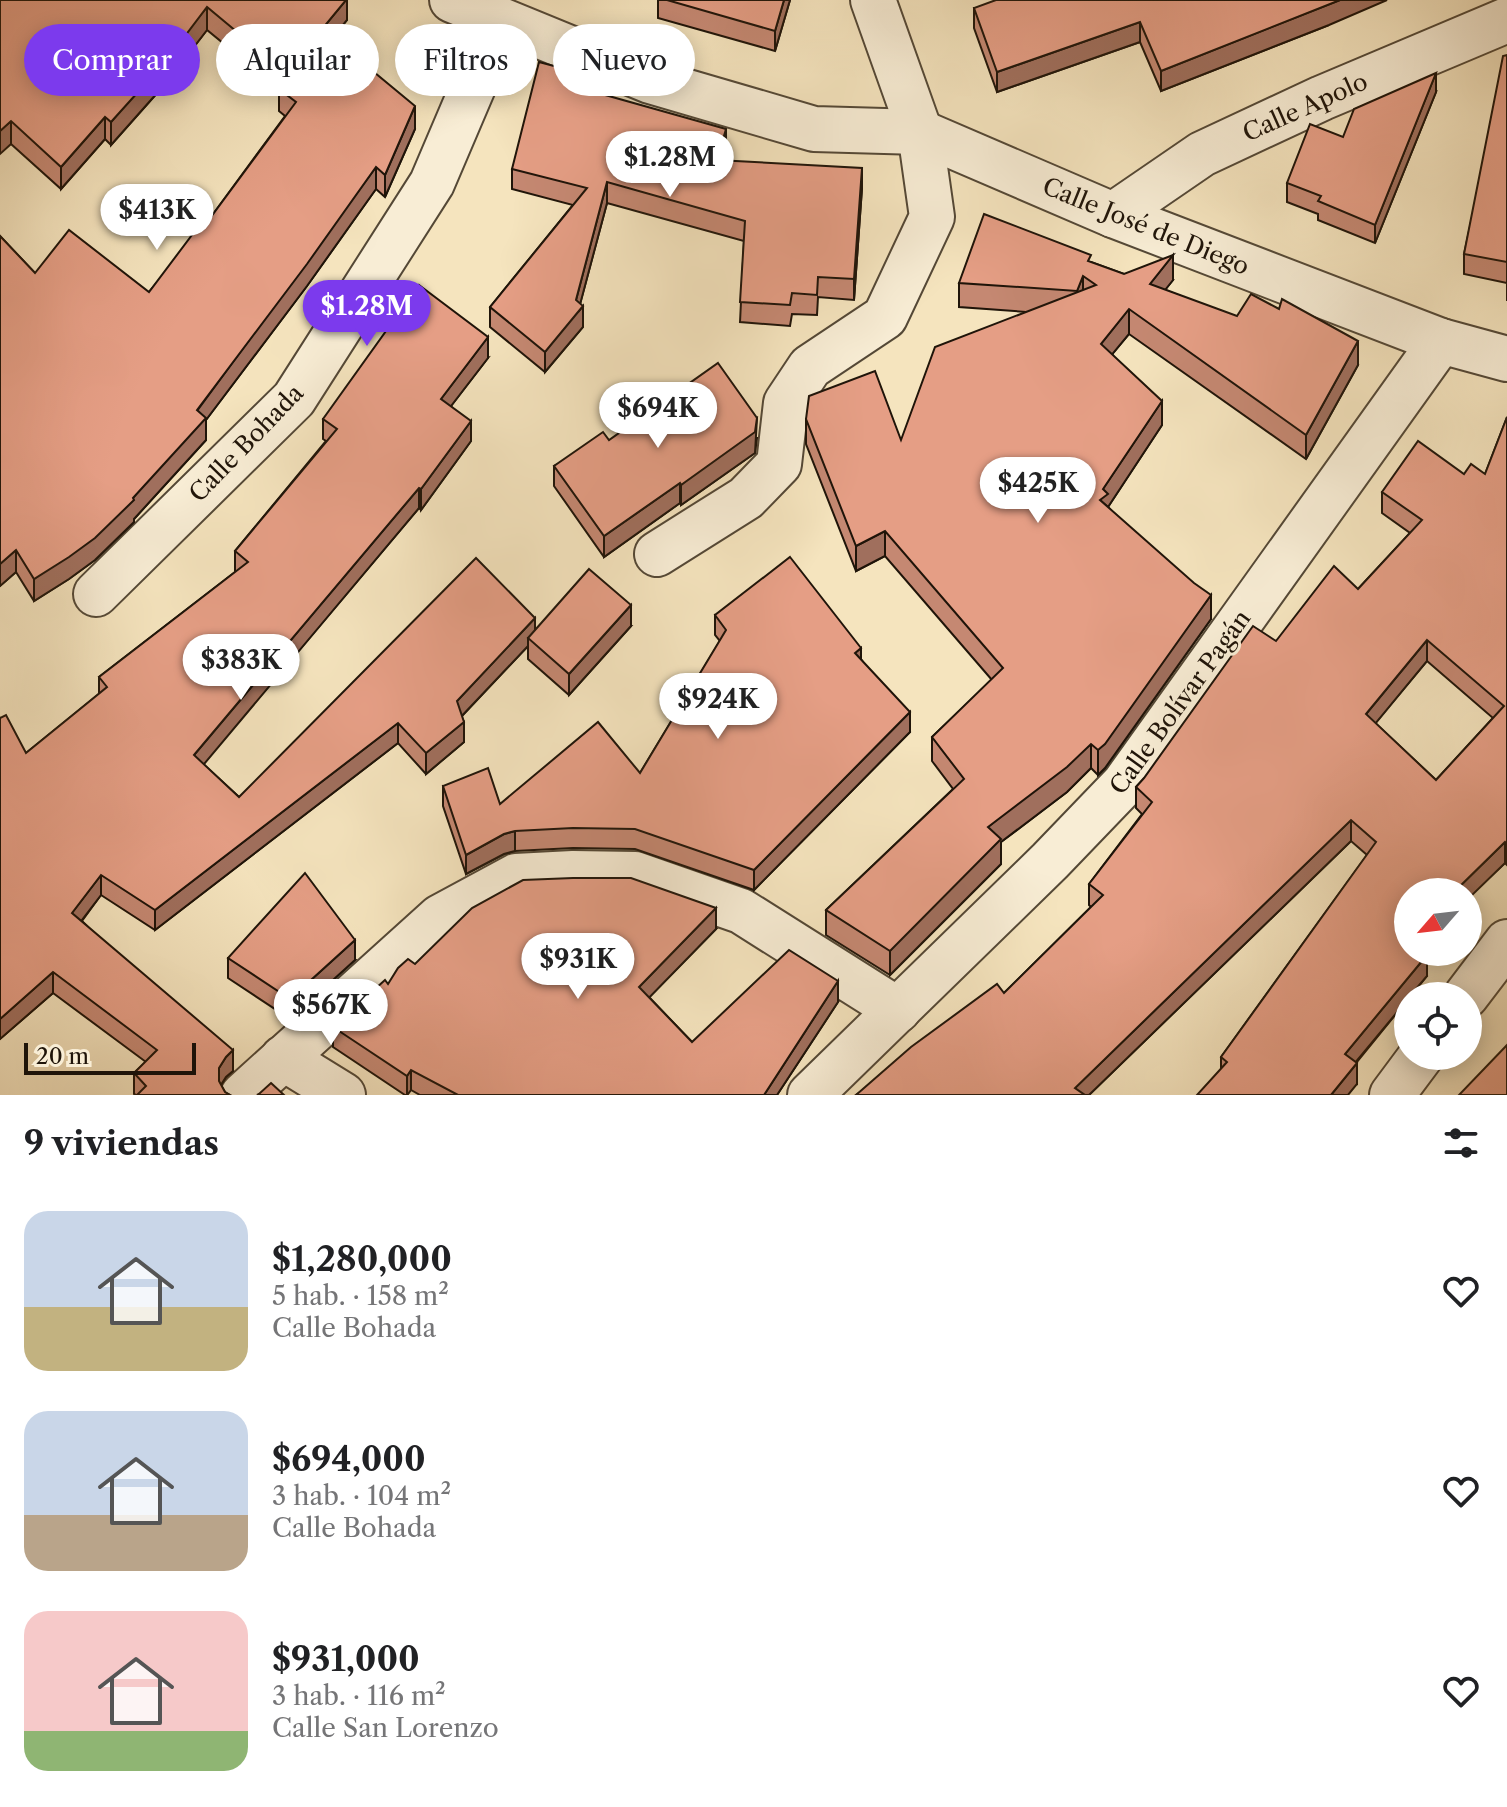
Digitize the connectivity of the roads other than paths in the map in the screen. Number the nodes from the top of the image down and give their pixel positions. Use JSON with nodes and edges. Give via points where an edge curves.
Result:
{"nodes":[{"id":1,"x":873,"y":0,"type":"edge"},
{"id":2,"x":472,"y":7,"type":"edge"},
{"id":3,"x":1507,"y":20,"type":"edge"},
{"id":4,"x":920,"y":132,"type":"junction"},
{"id":5,"x":1113,"y":215,"type":"junction"},
{"id":6,"x":1441,"y":341,"type":"junction"},
{"id":7,"x":1507,"y":359,"type":"edge"},
{"id":8,"x":657,"y":554,"type":"dead end"},
{"id":9,"x":96,"y":594,"type":"dead end"},
{"id":10,"x":1507,"y":942,"type":"edge"},
{"id":11,"x":1477,"y":982,"type":"edge"},
{"id":12,"x":898,"y":1010,"type":"junction"},
{"id":13,"x":283,"y":1058,"type":"junction"},
{"id":14,"x":1411,"y":1070,"type":"edge"},
{"id":15,"x":243,"y":1095,"type":"edge"},
{"id":16,"x":343,"y":1095,"type":"edge"},
{"id":17,"x":810,"y":1095,"type":"edge"},
{"id":18,"x":1392,"y":1095,"type":"edge"}],
"edges":[{"from":1,"to":4,"type":"street"},
{"from":2,"to":4,"type":"street","via":[[650,81],[814,129]]},
{"from":2,"to":9,"type":"street","name":"Calle Bohada","via":[[484,61],[432,183],[294,399]]},
{"from":3,"to":5,"type":"street","name":"Calle Apolo","via":[[1202,154]]},
{"from":4,"to":5,"type":"street","name":"Calle José de Diego"},
{"from":4,"to":8,"type":"street","via":[[932,217],[885,317],[810,367],[786,403],[779,464],[746,498]]},
{"from":5,"to":6,"type":"street","name":"Calle José de Diego"},
{"from":6,"to":7,"type":"street","name":"Calle José de Diego"},
{"from":6,"to":12,"type":"street","name":"Calle Bolívar Pagán","via":[[1124,784]]},
{"from":10,"to":11,"type":"street"},
{"from":12,"to":13,"type":"street","via":[[741,911],[635,874],[516,876],[440,917]]},
{"from":12,"to":17,"type":"street","name":"Calle Bolívar Pagán"},
{"from":13,"to":15,"type":"street"},
{"from":13,"to":16,"type":"street"},
{"from":14,"to":18,"type":"street"}]}
